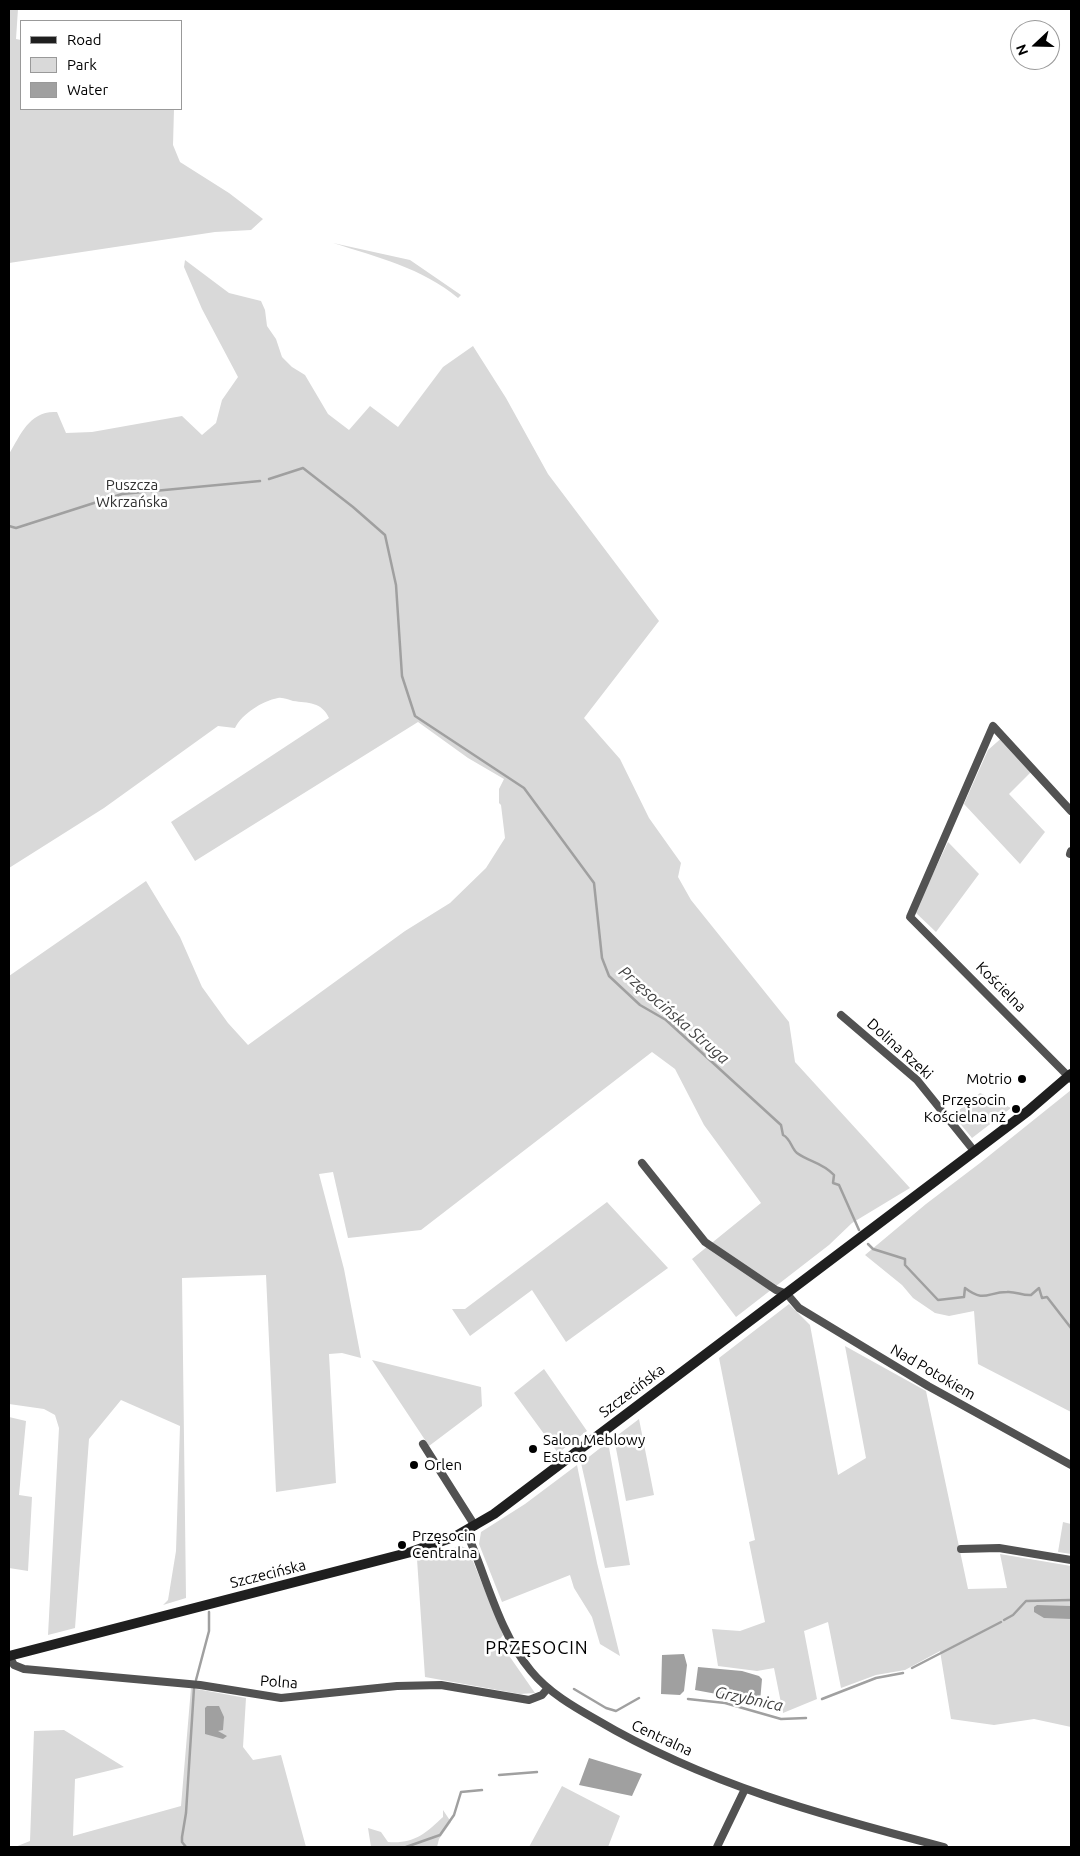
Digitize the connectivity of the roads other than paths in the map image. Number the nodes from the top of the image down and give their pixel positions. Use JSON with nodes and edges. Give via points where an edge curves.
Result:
{"nodes":[{"id":1,"x":1071,"y":811,"type":"edge"},
{"id":2,"x":841,"y":1015,"type":"dead end"},
{"id":3,"x":1071,"y":1076,"type":"edge"},
{"id":4,"x":975,"y":1152,"type":"junction"},
{"id":5,"x":642,"y":1163,"type":"dead end"},
{"id":6,"x":787,"y":1294,"type":"junction"},
{"id":7,"x":423,"y":1444,"type":"dead end"},
{"id":8,"x":1071,"y":1464,"type":"edge"},
{"id":9,"x":471,"y":1528,"type":"junction"},
{"id":10,"x":961,"y":1549,"type":"dead end"},
{"id":11,"x":1071,"y":1560,"type":"edge"},
{"id":12,"x":9,"y":1656,"type":"edge"},
{"id":13,"x":548,"y":1688,"type":"junction"},
{"id":14,"x":745,"y":1789,"type":"junction"},
{"id":15,"x":717,"y":1847,"type":"edge"},
{"id":16,"x":944,"y":1847,"type":"edge"}],
"edges":[{"from":1,"to":3,"type":"street","name":"Kościelna","via":[[992,726],[910,917]]},
{"from":2,"to":4,"type":"street","name":"Dolina Rzeki","via":[[917,1080]]},
{"from":3,"to":4,"type":"street","name":"Szczecińska"},
{"from":4,"to":6,"type":"street","name":"Szczecińska"},
{"from":5,"to":6,"type":"street","name":"Nad Potokiem","via":[[705,1242],[776,1290]]},
{"from":6,"to":8,"type":"street","name":"Nad Potokiem","via":[[799,1308],[928,1386]]},
{"from":6,"to":9,"type":"street","name":"Szczecińska"},
{"from":7,"to":9,"type":"street","name":"Centralna"},
{"from":9,"to":12,"type":"street","name":"Szczecińska","via":[[411,1552]]},
{"from":9,"to":13,"type":"street","name":"Centralna","via":[[508,1636],[530,1671]]},
{"from":10,"to":11,"type":"street","via":[[999,1548]]},
{"from":12,"to":13,"type":"street","name":"Polna","via":[[16,1666],[24,1669],[200,1685],[281,1698],[441,1685],[529,1700],[542,1695]]},
{"from":13,"to":14,"type":"street","name":"Centralna","via":[[629,1739]]},
{"from":14,"to":15,"type":"street"},
{"from":14,"to":16,"type":"street","name":"Centralna","via":[[812,1812]]}]}
